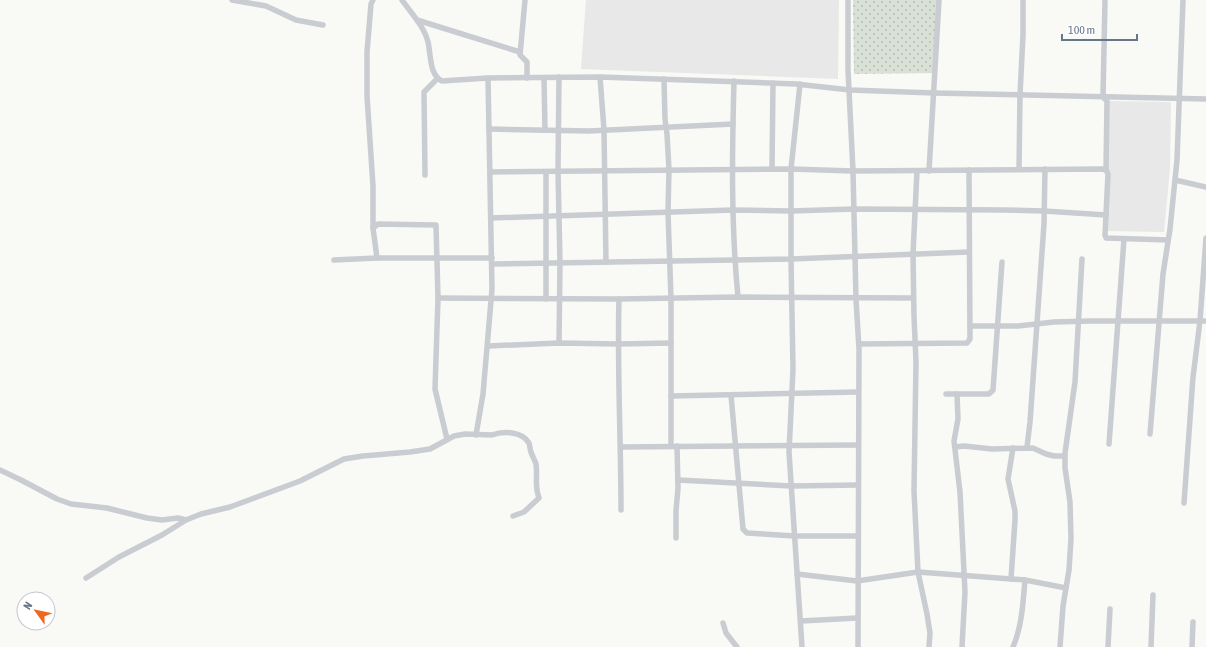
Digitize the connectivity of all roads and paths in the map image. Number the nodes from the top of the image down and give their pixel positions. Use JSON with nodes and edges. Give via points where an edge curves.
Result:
{"nodes":[{"id":1,"x":232,"y":0,"type":"edge"},
{"id":2,"x":269,"y":0,"type":"edge"},
{"id":3,"x":373,"y":0,"type":"edge"},
{"id":4,"x":402,"y":0,"type":"edge"},
{"id":5,"x":525,"y":0,"type":"edge"},
{"id":6,"x":848,"y":0,"type":"edge"},
{"id":7,"x":938,"y":0,"type":"edge"},
{"id":8,"x":1023,"y":0,"type":"edge"},
{"id":9,"x":1105,"y":0,"type":"edge"},
{"id":10,"x":1183,"y":0,"type":"edge"},
{"id":11,"x":266,"y":6,"type":"junction"},
{"id":12,"x":417,"y":20,"type":"junction"},
{"id":13,"x":323,"y":25,"type":"dead end"},
{"id":14,"x":520,"y":52,"type":"junction"},
{"id":15,"x":559,"y":77,"type":"junction"},
{"id":16,"x":600,"y":77,"type":"junction"},
{"id":17,"x":488,"y":78,"type":"junction"},
{"id":18,"x":527,"y":78,"type":"junction"},
{"id":19,"x":544,"y":78,"type":"junction"},
{"id":20,"x":437,"y":79,"type":"junction"},
{"id":21,"x":664,"y":79,"type":"junction"},
{"id":22,"x":734,"y":82,"type":"junction"},
{"id":23,"x":773,"y":83,"type":"junction"},
{"id":24,"x":800,"y":84,"type":"junction"},
{"id":25,"x":850,"y":90,"type":"junction"},
{"id":26,"x":934,"y":93,"type":"junction"},
{"id":27,"x":1020,"y":95,"type":"junction"},
{"id":28,"x":1103,"y":97,"type":"junction"},
{"id":29,"x":1179,"y":98,"type":"junction"},
{"id":30,"x":1206,"y":99,"type":"edge"},
{"id":31,"x":733,"y":124,"type":"junction"},
{"id":32,"x":666,"y":127,"type":"junction"},
{"id":33,"x":489,"y":129,"type":"junction"},
{"id":34,"x":545,"y":130,"type":"junction"},
{"id":35,"x":604,"y":130,"type":"junction"},
{"id":36,"x":558,"y":131,"type":"junction"},
{"id":37,"x":791,"y":169,"type":"junction"},
{"id":38,"x":1045,"y":169,"type":"junction"},
{"id":39,"x":668,"y":170,"type":"junction"},
{"id":40,"x":733,"y":170,"type":"junction"},
{"id":41,"x":772,"y":170,"type":"junction"},
{"id":42,"x":969,"y":170,"type":"junction"},
{"id":43,"x":1020,"y":170,"type":"junction"},
{"id":44,"x":1106,"y":170,"type":"junction"},
{"id":45,"x":605,"y":171,"type":"junction"},
{"id":46,"x":853,"y":171,"type":"junction"},
{"id":47,"x":917,"y":171,"type":"junction"},
{"id":48,"x":929,"y":171,"type":"junction"},
{"id":49,"x":490,"y":172,"type":"junction"},
{"id":50,"x":546,"y":172,"type":"junction"},
{"id":51,"x":558,"y":172,"type":"junction"},
{"id":52,"x":425,"y":175,"type":"dead end"},
{"id":53,"x":1175,"y":180,"type":"junction"},
{"id":54,"x":1206,"y":187,"type":"edge"},
{"id":55,"x":854,"y":209,"type":"junction"},
{"id":56,"x":915,"y":209,"type":"junction"},
{"id":57,"x":732,"y":210,"type":"junction"},
{"id":58,"x":969,"y":210,"type":"junction"},
{"id":59,"x":791,"y":211,"type":"junction"},
{"id":60,"x":1044,"y":211,"type":"junction"},
{"id":61,"x":668,"y":212,"type":"junction"},
{"id":62,"x":606,"y":214,"type":"junction"},
{"id":63,"x":559,"y":215,"type":"junction"},
{"id":64,"x":1106,"y":215,"type":"junction"},
{"id":65,"x":546,"y":216,"type":"junction"},
{"id":66,"x":491,"y":218,"type":"junction"},
{"id":67,"x":373,"y":228,"type":"junction"},
{"id":68,"x":1206,"y":238,"type":"edge"},
{"id":69,"x":1124,"y":239,"type":"junction"},
{"id":70,"x":1168,"y":240,"type":"junction"},
{"id":71,"x":969,"y":252,"type":"junction"},
{"id":72,"x":913,"y":254,"type":"junction"},
{"id":73,"x":856,"y":256,"type":"junction"},
{"id":74,"x":436,"y":257,"type":"junction"},
{"id":75,"x":376,"y":258,"type":"junction"},
{"id":76,"x":734,"y":259,"type":"junction"},
{"id":77,"x":790,"y":259,"type":"junction"},
{"id":78,"x":1082,"y":259,"type":"dead end"},
{"id":79,"x":334,"y":260,"type":"dead end"},
{"id":80,"x":492,"y":261,"type":"junction"},
{"id":81,"x":669,"y":261,"type":"junction"},
{"id":82,"x":606,"y":262,"type":"junction"},
{"id":83,"x":1002,"y":262,"type":"dead end"},
{"id":84,"x":546,"y":263,"type":"junction"},
{"id":85,"x":560,"y":263,"type":"junction"},
{"id":86,"x":738,"y":297,"type":"junction"},
{"id":87,"x":438,"y":298,"type":"junction"},
{"id":88,"x":491,"y":298,"type":"junction"},
{"id":89,"x":671,"y":298,"type":"junction"},
{"id":90,"x":792,"y":298,"type":"junction"},
{"id":91,"x":913,"y":298,"type":"junction"},
{"id":92,"x":546,"y":299,"type":"junction"},
{"id":93,"x":559,"y":299,"type":"junction"},
{"id":94,"x":619,"y":299,"type":"junction"},
{"id":95,"x":856,"y":299,"type":"junction"},
{"id":96,"x":1159,"y":321,"type":"junction"},
{"id":97,"x":1203,"y":321,"type":"edge"},
{"id":98,"x":1078,"y":322,"type":"junction"},
{"id":99,"x":1118,"y":322,"type":"junction"},
{"id":100,"x":1037,"y":324,"type":"junction"},
{"id":101,"x":997,"y":325,"type":"junction"},
{"id":102,"x":970,"y":326,"type":"junction"},
{"id":103,"x":559,"y":343,"type":"junction"},
{"id":104,"x":671,"y":343,"type":"junction"},
{"id":105,"x":915,"y":343,"type":"junction"},
{"id":106,"x":618,"y":344,"type":"junction"},
{"id":107,"x":859,"y":344,"type":"junction"},
{"id":108,"x":488,"y":346,"type":"junction"},
{"id":109,"x":858,"y":392,"type":"junction"},
{"id":110,"x":792,"y":393,"type":"junction"},
{"id":111,"x":946,"y":394,"type":"dead end"},
{"id":112,"x":957,"y":394,"type":"junction"},
{"id":113,"x":731,"y":395,"type":"junction"},
{"id":114,"x":671,"y":396,"type":"junction"},
{"id":115,"x":476,"y":434,"type":"junction"},
{"id":116,"x":1150,"y":434,"type":"dead end"},
{"id":117,"x":447,"y":439,"type":"junction"},
{"id":118,"x":1109,"y":444,"type":"dead end"},
{"id":119,"x":858,"y":445,"type":"junction"},
{"id":120,"x":674,"y":446,"type":"junction"},
{"id":121,"x":736,"y":446,"type":"junction"},
{"id":122,"x":621,"y":447,"type":"junction"},
{"id":123,"x":789,"y":447,"type":"junction"},
{"id":124,"x":955,"y":447,"type":"junction"},
{"id":125,"x":1027,"y":447,"type":"junction"},
{"id":126,"x":1013,"y":448,"type":"junction"},
{"id":127,"x":1065,"y":456,"type":"junction"},
{"id":128,"x":0,"y":470,"type":"edge"},
{"id":129,"x":678,"y":480,"type":"junction"},
{"id":130,"x":740,"y":483,"type":"junction"},
{"id":131,"x":858,"y":485,"type":"junction"},
{"id":132,"x":791,"y":486,"type":"junction"},
{"id":133,"x":1184,"y":503,"type":"dead end"},
{"id":134,"x":621,"y":510,"type":"dead end"},
{"id":135,"x":513,"y":516,"type":"dead end"},
{"id":136,"x":186,"y":520,"type":"junction"},
{"id":137,"x":795,"y":536,"type":"junction"},
{"id":138,"x":857,"y":536,"type":"junction"},
{"id":139,"x":676,"y":538,"type":"dead end"},
{"id":140,"x":918,"y":572,"type":"junction"},
{"id":141,"x":798,"y":574,"type":"junction"},
{"id":142,"x":964,"y":575,"type":"junction"},
{"id":143,"x":86,"y":578,"type":"dead end"},
{"id":144,"x":1011,"y":579,"type":"junction"},
{"id":145,"x":1025,"y":580,"type":"junction"},
{"id":146,"x":857,"y":581,"type":"junction"},
{"id":147,"x":1066,"y":588,"type":"junction"},
{"id":148,"x":1153,"y":595,"type":"dead end"},
{"id":149,"x":1110,"y":609,"type":"dead end"},
{"id":150,"x":857,"y":618,"type":"junction"},
{"id":151,"x":801,"y":621,"type":"junction"},
{"id":152,"x":1194,"y":622,"type":"dead end"},
{"id":153,"x":723,"y":623,"type":"dead end"},
{"id":154,"x":737,"y":647,"type":"edge"},
{"id":155,"x":802,"y":647,"type":"edge"},
{"id":156,"x":858,"y":647,"type":"edge"},
{"id":157,"x":929,"y":647,"type":"edge"},
{"id":158,"x":962,"y":647,"type":"edge"},
{"id":159,"x":1013,"y":647,"type":"edge"},
{"id":160,"x":1060,"y":647,"type":"edge"},
{"id":161,"x":1108,"y":647,"type":"edge"},
{"id":162,"x":1151,"y":647,"type":"edge"},
{"id":163,"x":1192,"y":647,"type":"edge"}],
"edges":[{"from":1,"to":11,"type":"street"},
{"from":2,"to":11,"type":"street"},
{"from":3,"to":67,"type":"street","via":[[367,52],[367,96]]},
{"from":4,"to":12,"type":"street"},
{"from":5,"to":14,"type":"street"},
{"from":6,"to":25,"type":"street"},
{"from":7,"to":26,"type":"street"},
{"from":8,"to":27,"type":"street"},
{"from":9,"to":28,"type":"street"},
{"from":10,"to":29,"type":"street"},
{"from":11,"to":13,"type":"street","via":[[296,20]]},
{"from":12,"to":14,"type":"street"},
{"from":12,"to":20,"type":"street","via":[[424,29]]},
{"from":14,"to":18,"type":"street","via":[[527,62]]},
{"from":15,"to":16,"type":"street"},
{"from":15,"to":19,"type":"street"},
{"from":15,"to":36,"type":"street"},
{"from":16,"to":21,"type":"street"},
{"from":16,"to":35,"type":"street"},
{"from":17,"to":18,"type":"street"},
{"from":17,"to":20,"type":"street","via":[[442,81]]},
{"from":17,"to":33,"type":"street"},
{"from":18,"to":19,"type":"street"},
{"from":19,"to":34,"type":"street"},
{"from":20,"to":52,"type":"street","via":[[424,92]]},
{"from":21,"to":22,"type":"street"},
{"from":21,"to":32,"type":"street"},
{"from":22,"to":23,"type":"street"},
{"from":22,"to":31,"type":"street"},
{"from":23,"to":24,"type":"street"},
{"from":23,"to":41,"type":"street"},
{"from":24,"to":25,"type":"street"},
{"from":24,"to":37,"type":"street"},
{"from":25,"to":26,"type":"street"},
{"from":25,"to":46,"type":"street"},
{"from":26,"to":27,"type":"street"},
{"from":26,"to":48,"type":"street"},
{"from":27,"to":28,"type":"street"},
{"from":27,"to":43,"type":"street"},
{"from":28,"to":29,"type":"street"},
{"from":28,"to":44,"type":"street","via":[[1106,101]]},
{"from":29,"to":30,"type":"street"},
{"from":29,"to":53,"type":"street"},
{"from":31,"to":32,"type":"street"},
{"from":31,"to":40,"type":"street"},
{"from":32,"to":35,"type":"street"},
{"from":32,"to":39,"type":"street"},
{"from":33,"to":34,"type":"street"},
{"from":33,"to":49,"type":"street"},
{"from":34,"to":36,"type":"street"},
{"from":35,"to":36,"type":"street"},
{"from":35,"to":45,"type":"street"},
{"from":36,"to":51,"type":"street"},
{"from":37,"to":41,"type":"street"},
{"from":37,"to":46,"type":"street"},
{"from":37,"to":59,"type":"street"},
{"from":38,"to":43,"type":"street"},
{"from":38,"to":44,"type":"street"},
{"from":38,"to":60,"type":"street"},
{"from":39,"to":40,"type":"street"},
{"from":39,"to":45,"type":"street"},
{"from":39,"to":61,"type":"street"},
{"from":40,"to":41,"type":"street"},
{"from":40,"to":57,"type":"street"},
{"from":42,"to":43,"type":"street"},
{"from":42,"to":48,"type":"street"},
{"from":42,"to":58,"type":"street"},
{"from":44,"to":64,"type":"street"},
{"from":45,"to":51,"type":"street"},
{"from":45,"to":62,"type":"street"},
{"from":46,"to":47,"type":"street"},
{"from":46,"to":55,"type":"street"},
{"from":47,"to":48,"type":"street"},
{"from":47,"to":56,"type":"street"},
{"from":49,"to":50,"type":"street"},
{"from":49,"to":66,"type":"street"},
{"from":50,"to":51,"type":"street"},
{"from":50,"to":65,"type":"street"},
{"from":51,"to":63,"type":"street"},
{"from":53,"to":54,"type":"street"},
{"from":53,"to":70,"type":"street"},
{"from":55,"to":56,"type":"street"},
{"from":55,"to":59,"type":"street"},
{"from":55,"to":73,"type":"street"},
{"from":56,"to":58,"type":"street"},
{"from":56,"to":72,"type":"street"},
{"from":57,"to":59,"type":"street"},
{"from":57,"to":61,"type":"street"},
{"from":57,"to":76,"type":"street"},
{"from":58,"to":60,"type":"street"},
{"from":58,"to":71,"type":"street"},
{"from":59,"to":77,"type":"street"},
{"from":60,"to":64,"type":"street"},
{"from":60,"to":100,"type":"street"},
{"from":61,"to":62,"type":"street"},
{"from":61,"to":81,"type":"street"},
{"from":62,"to":63,"type":"street"},
{"from":62,"to":82,"type":"street"},
{"from":63,"to":65,"type":"street"},
{"from":63,"to":85,"type":"street"},
{"from":64,"to":69,"type":"street","via":[[1106,238]]},
{"from":65,"to":66,"type":"street"},
{"from":65,"to":84,"type":"street"},
{"from":66,"to":80,"type":"street"},
{"from":67,"to":74,"type":"street","via":[[378,224],[436,225]]},
{"from":67,"to":75,"type":"street"},
{"from":68,"to":97,"type":"street"},
{"from":69,"to":70,"type":"street"},
{"from":69,"to":99,"type":"street"},
{"from":70,"to":96,"type":"street"},
{"from":71,"to":72,"type":"street"},
{"from":71,"to":102,"type":"street"},
{"from":72,"to":73,"type":"street"},
{"from":72,"to":91,"type":"street"},
{"from":73,"to":77,"type":"street"},
{"from":73,"to":95,"type":"street"},
{"from":74,"to":75,"type":"street"},
{"from":74,"to":80,"type":"street"},
{"from":74,"to":87,"type":"street"},
{"from":75,"to":79,"type":"street"},
{"from":76,"to":77,"type":"street"},
{"from":76,"to":81,"type":"street"},
{"from":76,"to":86,"type":"street"},
{"from":77,"to":90,"type":"street"},
{"from":78,"to":98,"type":"street"},
{"from":80,"to":84,"type":"street"},
{"from":80,"to":88,"type":"street"},
{"from":81,"to":82,"type":"street"},
{"from":81,"to":89,"type":"street"},
{"from":82,"to":85,"type":"street"},
{"from":83,"to":101,"type":"street"},
{"from":84,"to":85,"type":"street"},
{"from":84,"to":92,"type":"street"},
{"from":85,"to":93,"type":"street"},
{"from":86,"to":89,"type":"street"},
{"from":86,"to":90,"type":"street"},
{"from":87,"to":88,"type":"street"},
{"from":87,"to":117,"type":"street","via":[[435,388]]},
{"from":88,"to":92,"type":"street"},
{"from":88,"to":108,"type":"street"},
{"from":89,"to":94,"type":"street"},
{"from":89,"to":104,"type":"street"},
{"from":90,"to":95,"type":"street"},
{"from":90,"to":110,"type":"street"},
{"from":91,"to":95,"type":"street"},
{"from":91,"to":105,"type":"street"},
{"from":92,"to":93,"type":"street"},
{"from":93,"to":94,"type":"street"},
{"from":93,"to":103,"type":"street"},
{"from":94,"to":106,"type":"street"},
{"from":95,"to":107,"type":"street"},
{"from":96,"to":97,"type":"street"},
{"from":96,"to":99,"type":"street"},
{"from":96,"to":116,"type":"street"},
{"from":97,"to":133,"type":"street","via":[[1193,377]]},
{"from":98,"to":99,"type":"street"},
{"from":98,"to":100,"type":"street"},
{"from":98,"to":127,"type":"street","via":[[1075,382]]},
{"from":99,"to":118,"type":"street"},
{"from":100,"to":101,"type":"street"},
{"from":100,"to":125,"type":"street"},
{"from":101,"to":102,"type":"street"},
{"from":101,"to":112,"type":"street","via":[[992,393]]},
{"from":102,"to":105,"type":"street","via":[[970,339],[967,343]]},
{"from":103,"to":106,"type":"street"},
{"from":103,"to":108,"type":"street"},
{"from":104,"to":106,"type":"street"},
{"from":104,"to":114,"type":"street"},
{"from":105,"to":107,"type":"street"},
{"from":105,"to":140,"type":"street","via":[[914,491]]},
{"from":106,"to":122,"type":"street"},
{"from":107,"to":109,"type":"street"},
{"from":108,"to":115,"type":"street"},
{"from":109,"to":110,"type":"street"},
{"from":109,"to":119,"type":"street"},
{"from":110,"to":113,"type":"street"},
{"from":110,"to":123,"type":"street"},
{"from":111,"to":112,"type":"street"},
{"from":112,"to":124,"type":"street"},
{"from":113,"to":114,"type":"street"},
{"from":113,"to":121,"type":"street"},
{"from":114,"to":120,"type":"street"},
{"from":115,"to":117,"type":"street"},
{"from":115,"to":135,"type":"street","via":[[512,433],[521,435],[529,444],[536,464],[535,489],[539,498],[524,512]]},
{"from":117,"to":136,"type":"street","via":[[430,449],[344,459],[300,481]]},
{"from":119,"to":123,"type":"street"},
{"from":119,"to":131,"type":"street"},
{"from":120,"to":121,"type":"street"},
{"from":120,"to":122,"type":"street"},
{"from":120,"to":129,"type":"street"},
{"from":121,"to":123,"type":"street"},
{"from":121,"to":130,"type":"street"},
{"from":122,"to":134,"type":"street"},
{"from":123,"to":132,"type":"street"},
{"from":124,"to":126,"type":"street","via":[[992,450]]},
{"from":124,"to":142,"type":"street"},
{"from":125,"to":126,"type":"street"},
{"from":125,"to":127,"type":"street","via":[[1054,456]]},
{"from":126,"to":144,"type":"street","via":[[1008,479],[1015,511]]},
{"from":127,"to":147,"type":"street","via":[[1070,502],[1069,570]]},
{"from":128,"to":136,"type":"street","via":[[71,504],[107,508],[147,518]]},
{"from":129,"to":130,"type":"street"},
{"from":129,"to":139,"type":"street"},
{"from":130,"to":132,"type":"street"},
{"from":130,"to":137,"type":"street","via":[[743,528],[747,533]]},
{"from":131,"to":132,"type":"street"},
{"from":131,"to":138,"type":"street"},
{"from":132,"to":137,"type":"street"},
{"from":136,"to":143,"type":"street"},
{"from":137,"to":138,"type":"street"},
{"from":137,"to":141,"type":"street"},
{"from":138,"to":146,"type":"street"},
{"from":140,"to":142,"type":"street"},
{"from":140,"to":146,"type":"street"},
{"from":140,"to":157,"type":"street","via":[[930,633]]},
{"from":141,"to":146,"type":"street"},
{"from":141,"to":151,"type":"street"},
{"from":142,"to":144,"type":"street"},
{"from":142,"to":158,"type":"street","via":[[966,592]]},
{"from":144,"to":145,"type":"street"},
{"from":145,"to":147,"type":"street"},
{"from":145,"to":159,"type":"street","via":[[1019,632]]},
{"from":146,"to":150,"type":"street"},
{"from":147,"to":160,"type":"street"},
{"from":148,"to":162,"type":"street"},
{"from":149,"to":161,"type":"street"},
{"from":150,"to":151,"type":"street"},
{"from":150,"to":156,"type":"street"},
{"from":151,"to":155,"type":"street"},
{"from":152,"to":163,"type":"street"},
{"from":153,"to":154,"type":"street","via":[[726,633]]}]}
